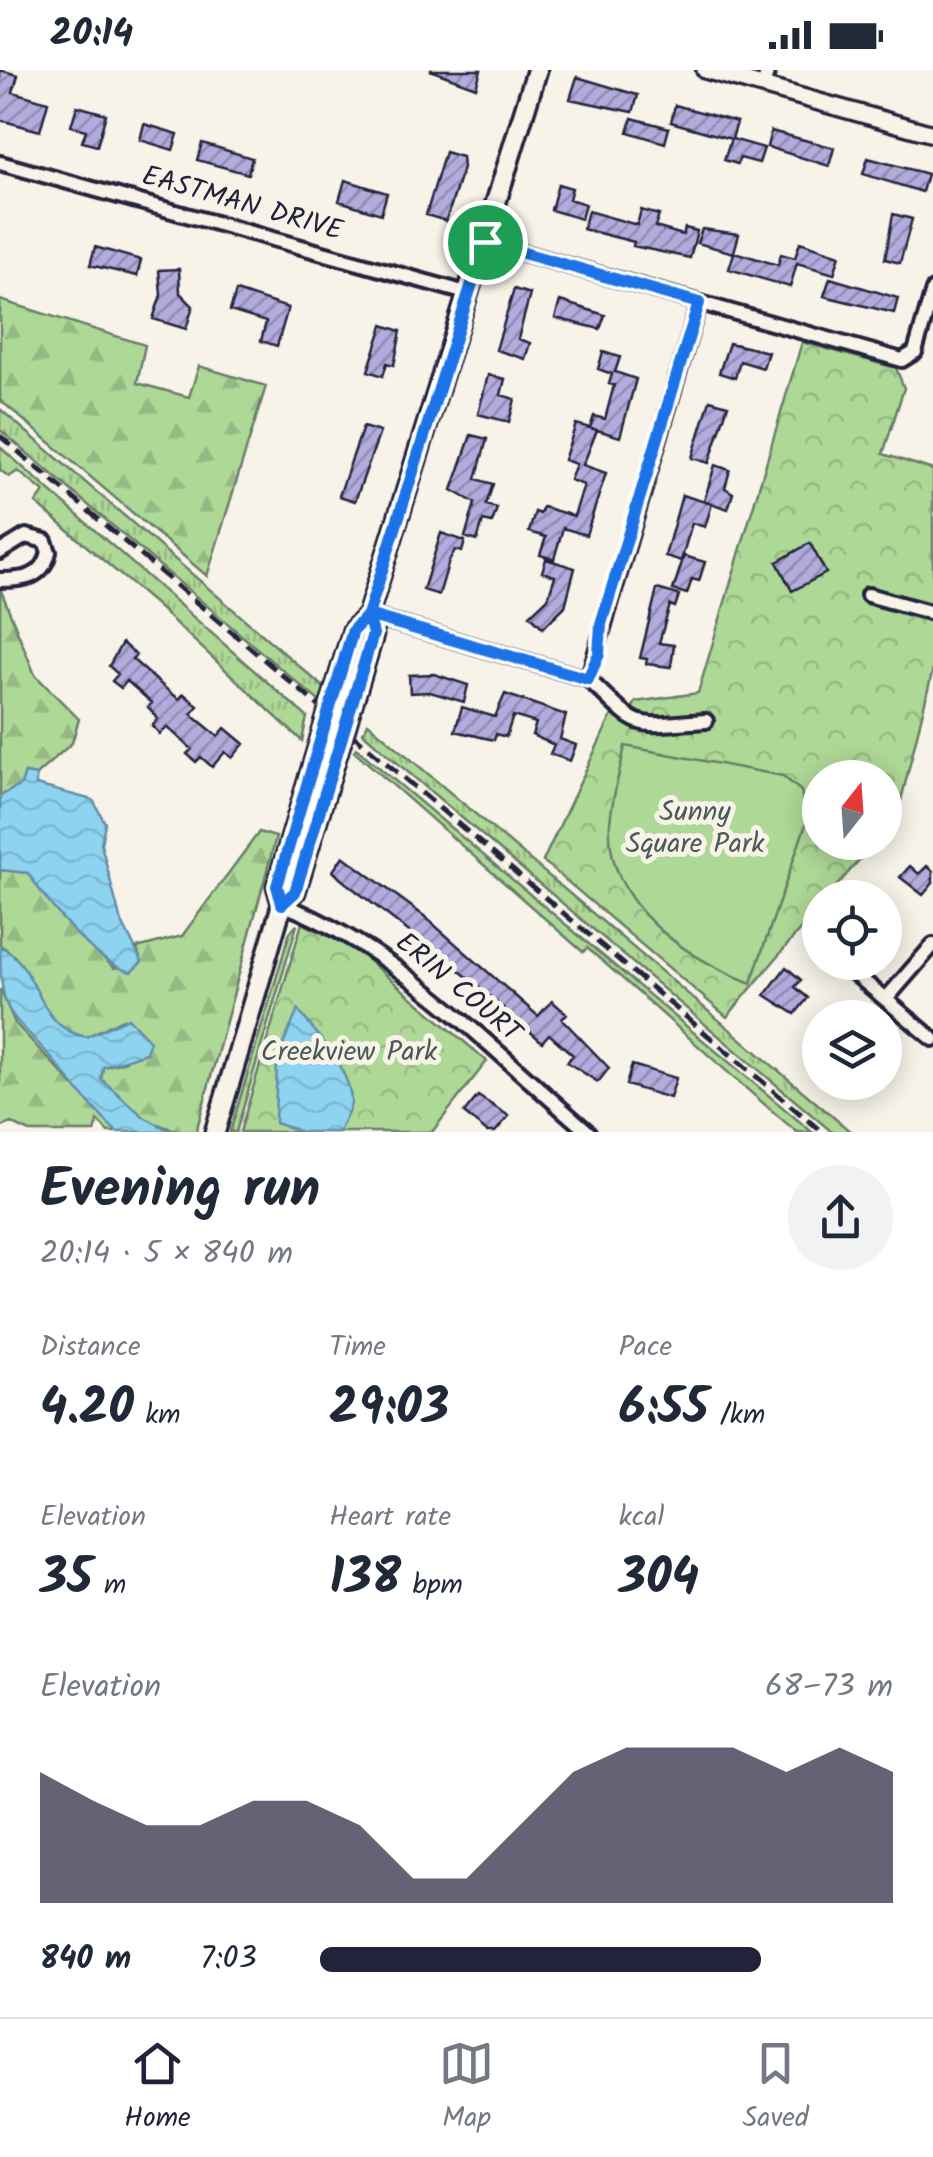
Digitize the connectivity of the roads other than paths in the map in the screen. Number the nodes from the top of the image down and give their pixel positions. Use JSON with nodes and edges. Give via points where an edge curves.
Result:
{"nodes":[{"id":1,"x":536,"y":70,"type":"edge"},
{"id":2,"x":705,"y":70,"type":"edge"},
{"id":3,"x":766,"y":78,"type":"edge"},
{"id":4,"x":933,"y":134,"type":"edge"},
{"id":5,"x":0,"y":163,"type":"edge"},
{"id":6,"x":485,"y":242,"type":"junction"},
{"id":7,"x":933,"y":290,"type":"edge"},
{"id":8,"x":470,"y":294,"type":"junction"},
{"id":9,"x":699,"y":303,"type":"junction"},
{"id":10,"x":0,"y":552,"type":"edge"},
{"id":11,"x":0,"y":580,"type":"edge"},
{"id":12,"x":868,"y":595,"type":"dead end"},
{"id":13,"x":933,"y":613,"type":"edge"},
{"id":14,"x":368,"y":615,"type":"junction"},
{"id":15,"x":588,"y":679,"type":"junction"},
{"id":16,"x":706,"y":720,"type":"dead end"},
{"id":17,"x":282,"y":904,"type":"junction"},
{"id":18,"x":933,"y":944,"type":"edge"},
{"id":19,"x":862,"y":980,"type":"edge"},
{"id":20,"x":886,"y":999,"type":"junction"},
{"id":21,"x":933,"y":1039,"type":"edge"},
{"id":22,"x":215,"y":1132,"type":"edge"},
{"id":23,"x":588,"y":1132,"type":"edge"}],
"edges":[{"from":1,"to":6,"type":"main road"},
{"from":2,"to":3,"type":"street"},
{"from":3,"to":4,"type":"street"},
{"from":5,"to":8,"type":"street","name":"EASTMAN DRIVE"},
{"from":6,"to":8,"type":"main road"},
{"from":6,"to":9,"type":"street"},
{"from":7,"to":9,"type":"street","via":[[910,358]]},
{"from":8,"to":14,"type":"main road"},
{"from":9,"to":15,"type":"street"},
{"from":10,"to":11,"type":"street","via":[[26,536],[45,541],[49,552],[40,573]]},
{"from":12,"to":13,"type":"street"},
{"from":14,"to":15,"type":"street"},
{"from":14,"to":17,"type":"main road","via":[[368,652],[295,892]]},
{"from":15,"to":16,"type":"street","via":[[641,726]]},
{"from":17,"to":22,"type":"main road"},
{"from":17,"to":23,"type":"street","name":"ERIN COURT","via":[[375,950]]},
{"from":18,"to":20,"type":"street"},
{"from":19,"to":20,"type":"street"},
{"from":20,"to":21,"type":"street"}]}
